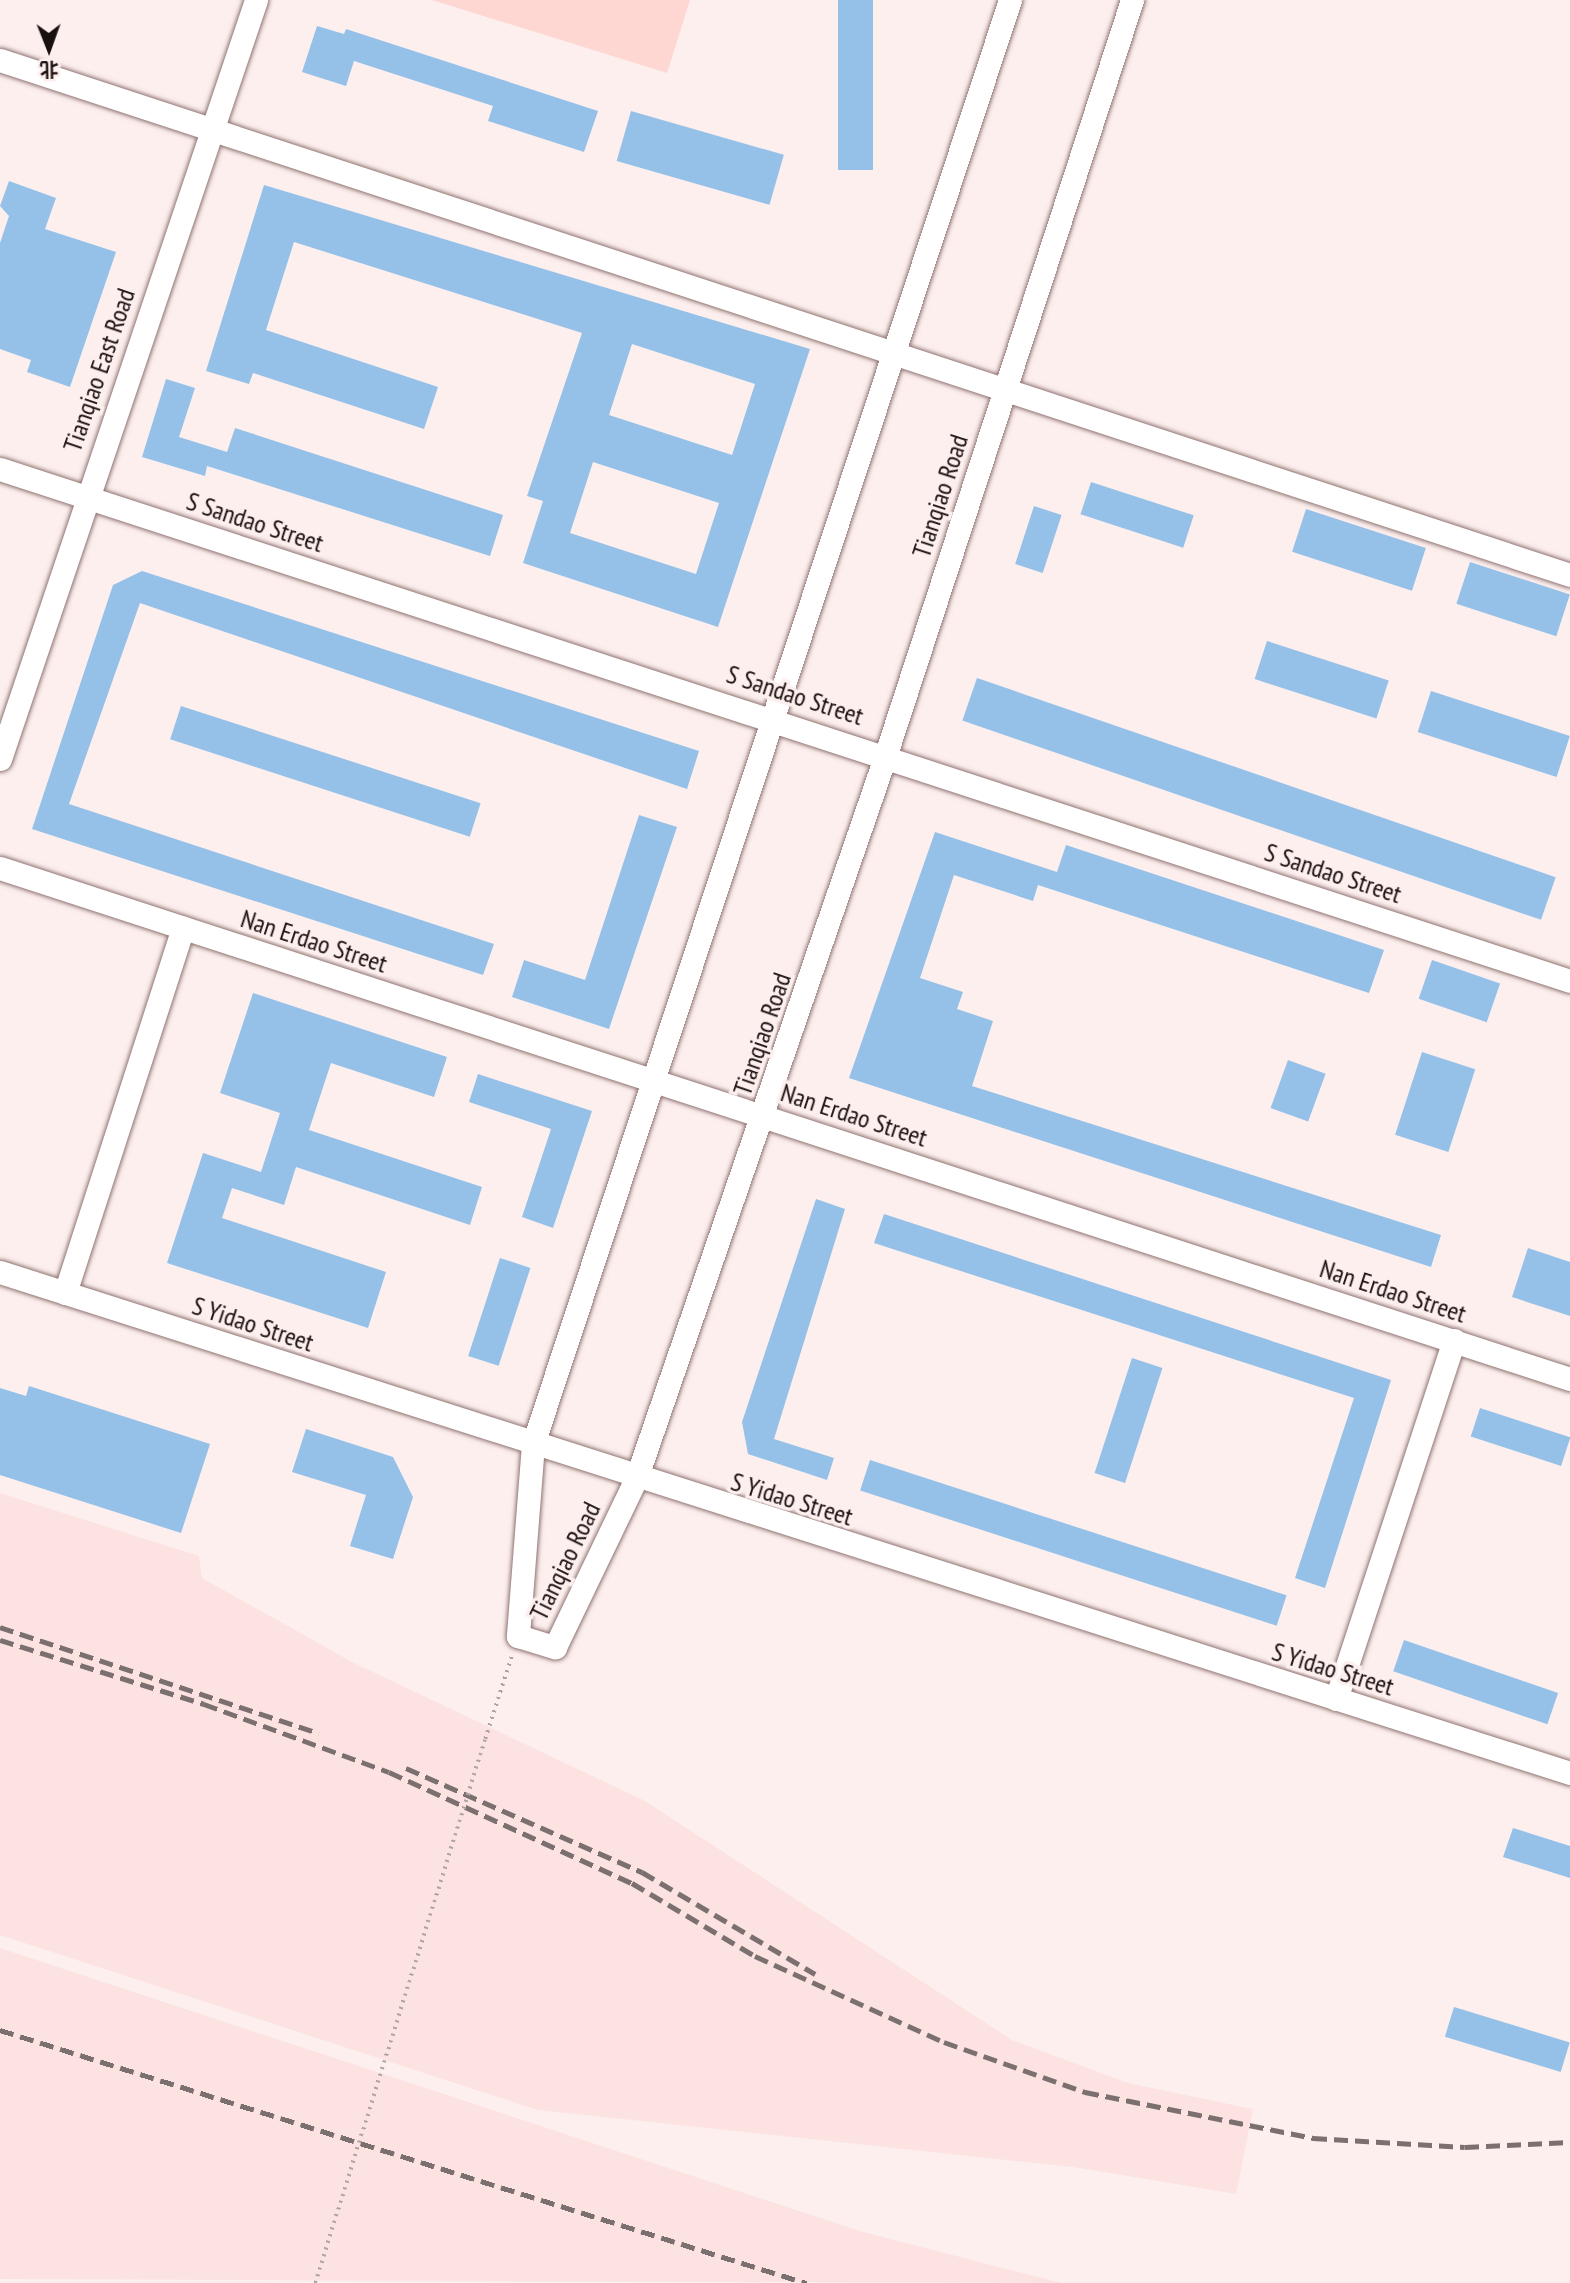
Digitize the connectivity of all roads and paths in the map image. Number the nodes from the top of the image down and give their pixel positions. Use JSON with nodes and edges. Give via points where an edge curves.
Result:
{"nodes":[{"id":1,"x":256,"y":0,"type":"edge"},
{"id":2,"x":1010,"y":0,"type":"edge"},
{"id":3,"x":1132,"y":0,"type":"edge"},
{"id":4,"x":0,"y":60,"type":"edge"},
{"id":5,"x":213,"y":130,"type":"junction"},
{"id":6,"x":893,"y":352,"type":"junction"},
{"id":7,"x":1004,"y":388,"type":"junction"},
{"id":8,"x":0,"y":469,"type":"edge"},
{"id":9,"x":84,"y":497,"type":"junction"},
{"id":10,"x":1570,"y":575,"type":"edge"},
{"id":11,"x":774,"y":717,"type":"junction"},
{"id":12,"x":886,"y":754,"type":"junction"},
{"id":13,"x":0,"y":759,"type":"edge"},
{"id":14,"x":0,"y":868,"type":"edge"},
{"id":15,"x":183,"y":928,"type":"junction"},
{"id":16,"x":1570,"y":981,"type":"edge"},
{"id":17,"x":655,"y":1079,"type":"junction"},
{"id":18,"x":764,"y":1115,"type":"junction"},
{"id":19,"x":0,"y":1272,"type":"edge"},
{"id":20,"x":65,"y":1293,"type":"junction"},
{"id":21,"x":1454,"y":1340,"type":"junction"},
{"id":22,"x":1570,"y":1379,"type":"edge"},
{"id":23,"x":533,"y":1444,"type":"junction"},
{"id":24,"x":636,"y":1479,"type":"junction"},
{"id":25,"x":518,"y":1636,"type":"junction"},
{"id":26,"x":1336,"y":1699,"type":"junction"},
{"id":27,"x":1570,"y":1773,"type":"edge"},
{"id":28,"x":315,"y":2283,"type":"edge"}],
"edges":[{"from":1,"to":5,"type":"street","name":"Tianqiao East Road"},
{"from":2,"to":6,"type":"street","name":"Tianqiao Road"},
{"from":3,"to":7,"type":"street","name":"Tianqiao Road"},
{"from":4,"to":5,"type":"street"},
{"from":5,"to":6,"type":"street"},
{"from":5,"to":9,"type":"street","name":"Tianqiao East Road"},
{"from":6,"to":7,"type":"street"},
{"from":6,"to":11,"type":"street","name":"Tianqiao Road"},
{"from":7,"to":10,"type":"street"},
{"from":7,"to":12,"type":"street","name":"Tianqiao Road"},
{"from":8,"to":9,"type":"street","name":"S Sandao Street"},
{"from":9,"to":11,"type":"street","name":"S Sandao Street"},
{"from":9,"to":13,"type":"street","name":"Tianqiao East Road"},
{"from":11,"to":12,"type":"street","name":"S Sandao Street"},
{"from":11,"to":17,"type":"street","name":"Tianqiao Road"},
{"from":12,"to":16,"type":"street","name":"S Sandao Street"},
{"from":12,"to":18,"type":"street","name":"Tianqiao Road"},
{"from":14,"to":15,"type":"street","name":"Nan Erdao Street"},
{"from":15,"to":17,"type":"street","name":"Nan Erdao Street"},
{"from":15,"to":20,"type":"street"},
{"from":17,"to":18,"type":"street","name":"Nan Erdao Street"},
{"from":17,"to":23,"type":"street","name":"Tianqiao Road"},
{"from":18,"to":21,"type":"street","name":"Nan Erdao Street"},
{"from":18,"to":24,"type":"street","name":"Tianqiao Road"},
{"from":19,"to":20,"type":"street","name":"S Yidao Street"},
{"from":20,"to":23,"type":"street","name":"S Yidao Street"},
{"from":21,"to":22,"type":"street","name":"Nan Erdao Street"},
{"from":21,"to":26,"type":"street"},
{"from":23,"to":24,"type":"street","name":"S Yidao Street"},
{"from":23,"to":25,"type":"street","name":"Tianqiao Road"},
{"from":24,"to":25,"type":"street","name":"Tianqiao Road","via":[[555,1647]]},
{"from":24,"to":26,"type":"street","name":"S Yidao Street"},
{"from":25,"to":28,"type":"path","bridge":true},
{"from":26,"to":27,"type":"street","name":"S Yidao Street"}]}
